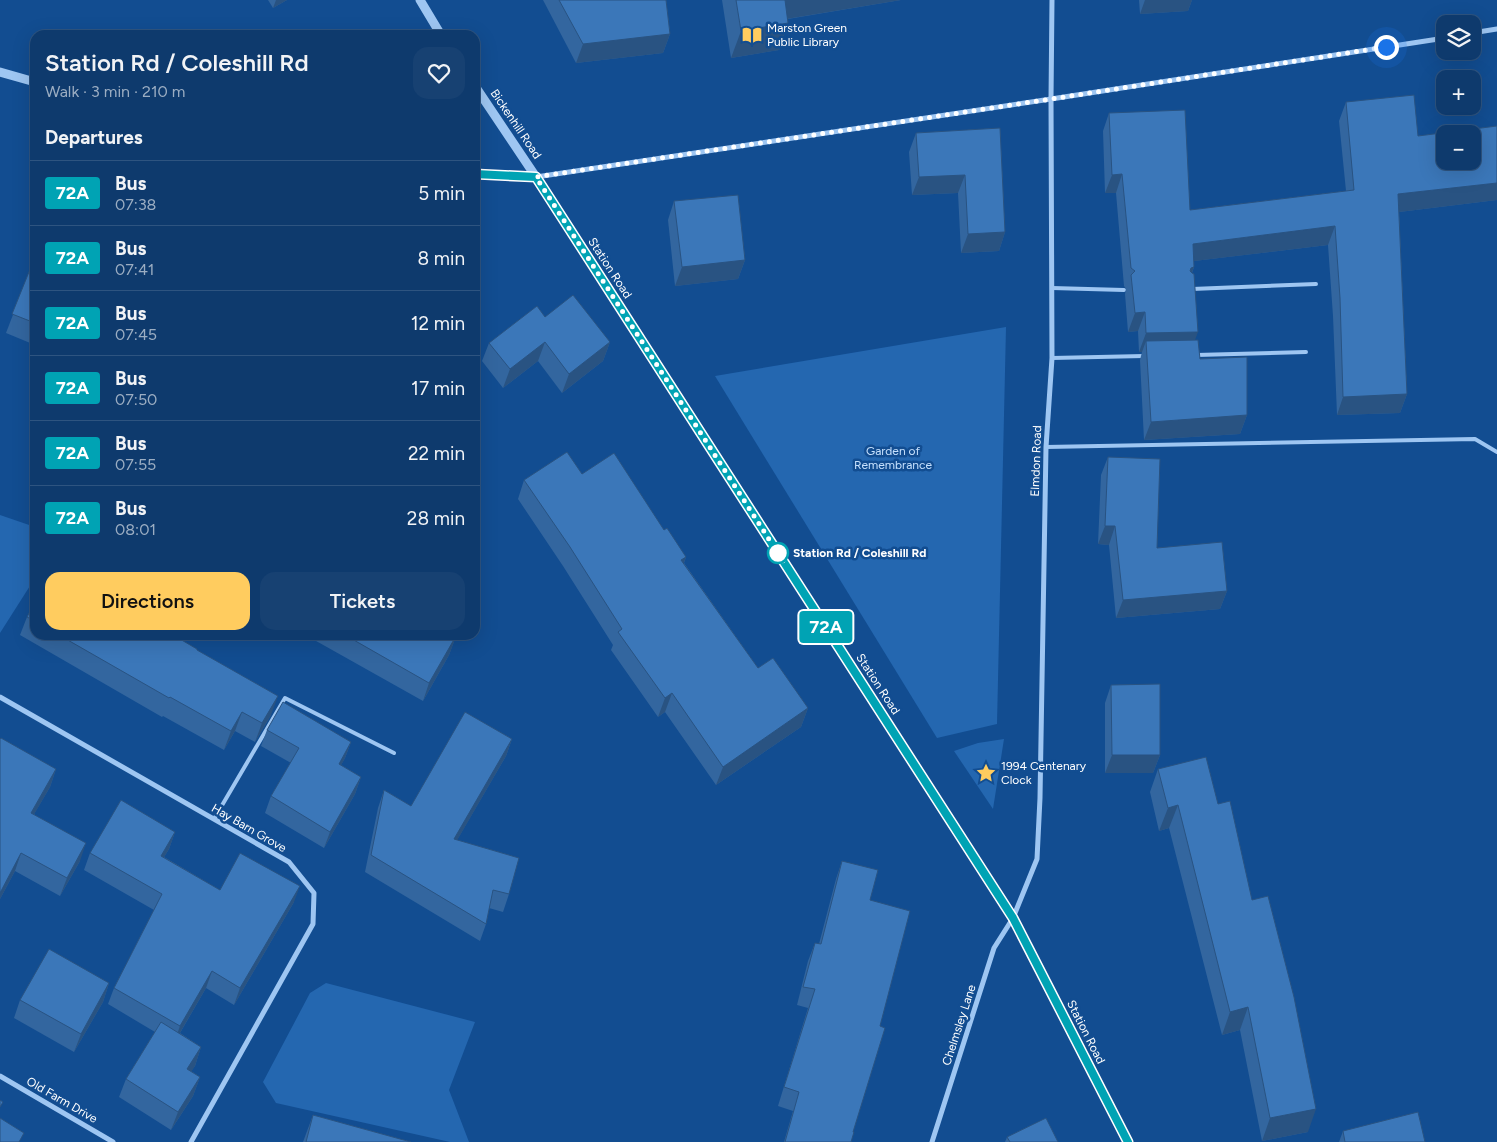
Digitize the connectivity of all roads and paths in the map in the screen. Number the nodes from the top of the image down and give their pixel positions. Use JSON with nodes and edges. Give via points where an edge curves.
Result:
{"nodes":[{"id":1,"x":420,"y":0,"type":"edge"},
{"id":2,"x":1052,"y":0,"type":"edge"},
{"id":3,"x":1497,"y":29,"type":"edge"},
{"id":4,"x":438,"y":30,"type":"edge"},
{"id":5,"x":1481,"y":32,"type":"edge"},
{"id":6,"x":1436,"y":39,"type":"edge"},
{"id":7,"x":0,"y":72,"type":"edge"},
{"id":8,"x":30,"y":81,"type":"edge"},
{"id":9,"x":480,"y":93,"type":"edge"},
{"id":10,"x":1051,"y":99,"type":"junction"},
{"id":11,"x":480,"y":174,"type":"edge"},
{"id":12,"x":536,"y":177,"type":"junction"},
{"id":13,"x":1316,"y":284,"type":"dead end"},
{"id":14,"x":1052,"y":288,"type":"junction"},
{"id":15,"x":1124,"y":290,"type":"dead end"},
{"id":16,"x":1187,"y":290,"type":"edge"},
{"id":17,"x":1306,"y":352,"type":"dead end"},
{"id":18,"x":1188,"y":355,"type":"edge"},
{"id":19,"x":1149,"y":356,"type":"edge"},
{"id":20,"x":1052,"y":358,"type":"junction"},
{"id":21,"x":1046,"y":447,"type":"junction"},
{"id":22,"x":1497,"y":452,"type":"edge"},
{"id":23,"x":0,"y":697,"type":"edge"},
{"id":24,"x":394,"y":754,"type":"dead end"},
{"id":25,"x":214,"y":819,"type":"junction"},
{"id":26,"x":1013,"y":918,"type":"junction"},
{"id":27,"x":0,"y":1076,"type":"edge"},
{"id":28,"x":113,"y":1142,"type":"edge"},
{"id":29,"x":191,"y":1142,"type":"edge"},
{"id":30,"x":932,"y":1142,"type":"edge"},
{"id":31,"x":1128,"y":1142,"type":"edge"}],
"edges":[{"from":1,"to":4,"type":"street"},
{"from":2,"to":10,"type":"street","name":"Elmdon Road"},
{"from":3,"to":5,"type":"street"},
{"from":6,"to":10,"type":"street"},
{"from":7,"to":8,"type":"street"},
{"from":9,"to":12,"type":"street","name":"Bickenhill Road"},
{"from":10,"to":12,"type":"street"},
{"from":10,"to":14,"type":"street","name":"Elmdon Road"},
{"from":11,"to":12,"type":"street"},
{"from":12,"to":26,"type":"street","name":"Station Road"},
{"from":13,"to":16,"type":"lane"},
{"from":14,"to":15,"type":"lane"},
{"from":14,"to":20,"type":"street","name":"Elmdon Road"},
{"from":17,"to":18,"type":"lane"},
{"from":19,"to":20,"type":"lane"},
{"from":20,"to":21,"type":"street","name":"Elmdon Road"},
{"from":21,"to":22,"type":"lane","via":[[1475,439]]},
{"from":21,"to":26,"type":"street","name":"Elmdon Road","via":[[1037,859]]},
{"from":23,"to":25,"type":"street","name":"Hay Barn Grove"},
{"from":24,"to":25,"type":"lane","via":[[285,698]]},
{"from":25,"to":29,"type":"street","name":"Hay Barn Grove","via":[[289,862],[314,893],[313,924]]},
{"from":26,"to":30,"type":"street","name":"Chelmsley Lane","via":[[994,948]]},
{"from":26,"to":31,"type":"street","name":"Station Road"},
{"from":27,"to":28,"type":"street","name":"Old Farm Drive"}]}
